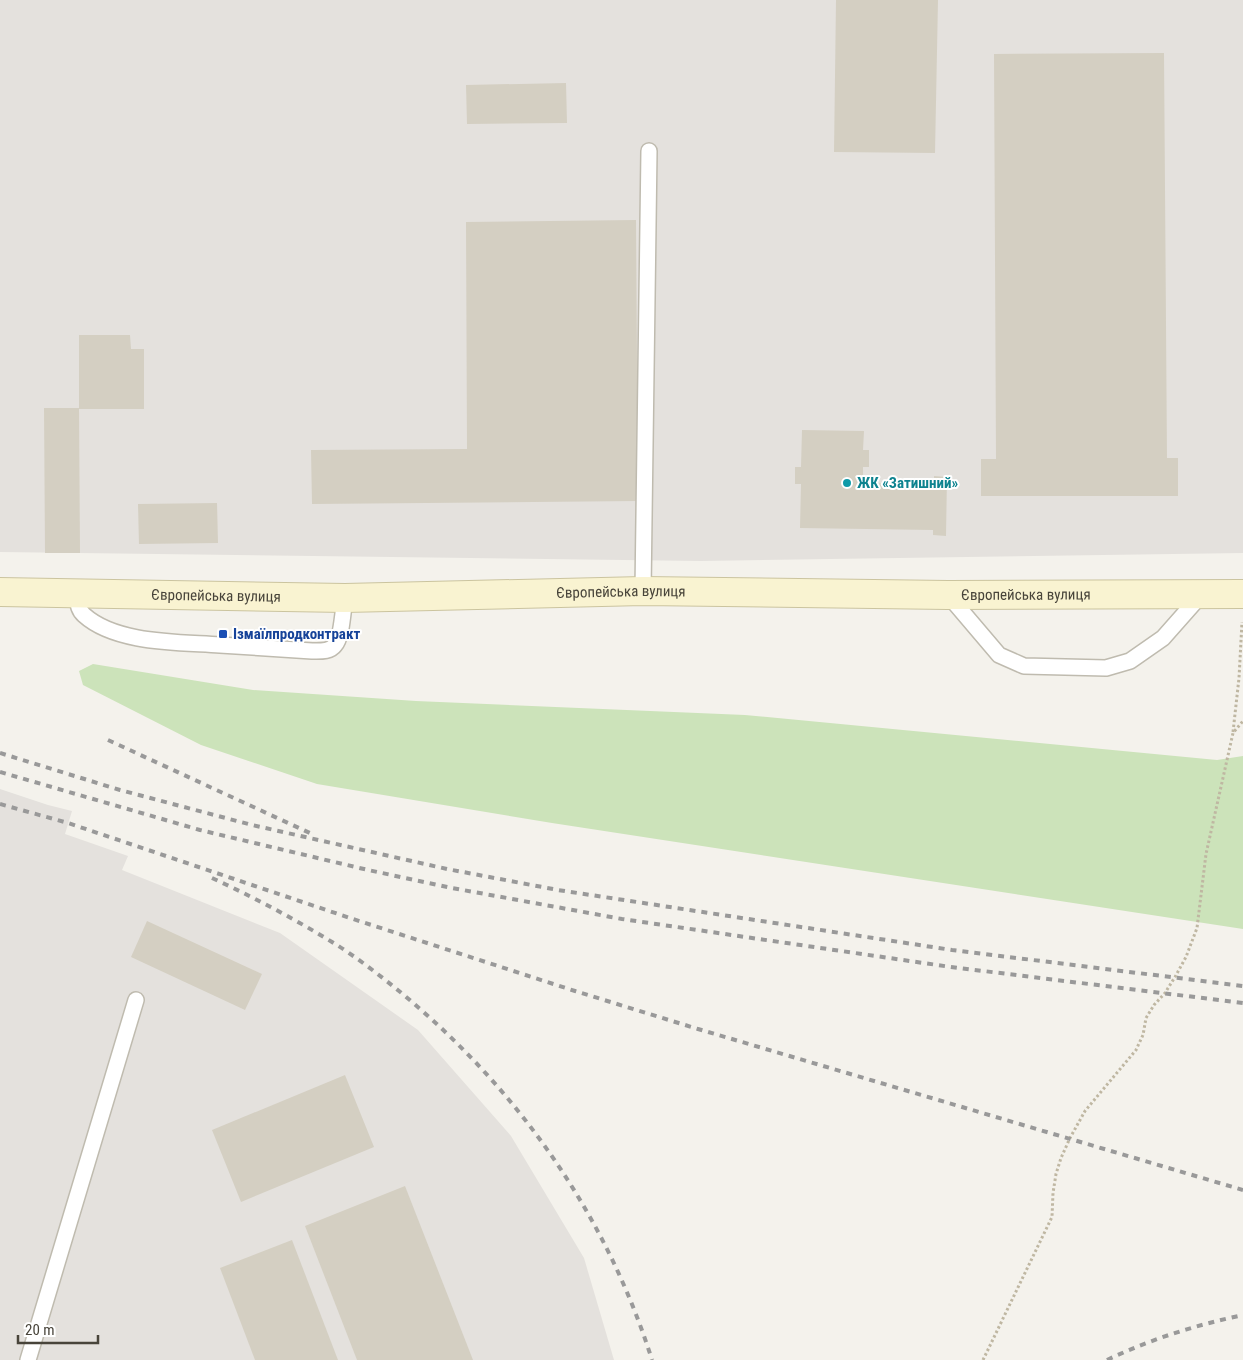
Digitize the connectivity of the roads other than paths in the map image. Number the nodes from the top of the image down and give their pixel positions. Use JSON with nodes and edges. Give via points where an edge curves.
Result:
{"nodes":[{"id":1,"x":649,"y":151,"type":"dead end"},
{"id":2,"x":643,"y":591,"type":"junction"},
{"id":3,"x":0,"y":592,"type":"edge"},
{"id":4,"x":77,"y":594,"type":"junction"},
{"id":5,"x":948,"y":595,"type":"junction"},
{"id":6,"x":1201,"y":595,"type":"junction"},
{"id":7,"x":345,"y":598,"type":"junction"},
{"id":8,"x":1243,"y":605,"type":"edge"},
{"id":9,"x":136,"y":1000,"type":"dead end"},
{"id":10,"x":28,"y":1360,"type":"edge"}],
"edges":[{"from":1,"to":2,"type":"lane"},
{"from":2,"to":5,"type":"main road","name":"Європейська вулиця"},
{"from":2,"to":7,"type":"main road","name":"Європейська вулиця"},
{"from":3,"to":4,"type":"main road","name":"Європейська вулиця"},
{"from":4,"to":7,"type":"main road","name":"Європейська вулиця"},
{"from":4,"to":7,"type":"lane","via":[[78,606],[84,615],[120,634],[154,640],[312,651],[325,651],[335,646]]},
{"from":5,"to":6,"type":"main road","name":"Європейська вулиця"},
{"from":5,"to":6,"type":"lane","via":[[999,655],[1024,666],[1106,668],[1130,661],[1163,638]]},
{"from":6,"to":8,"type":"main road","name":"Європейська вулиця"},
{"from":9,"to":10,"type":"lane"}]}
